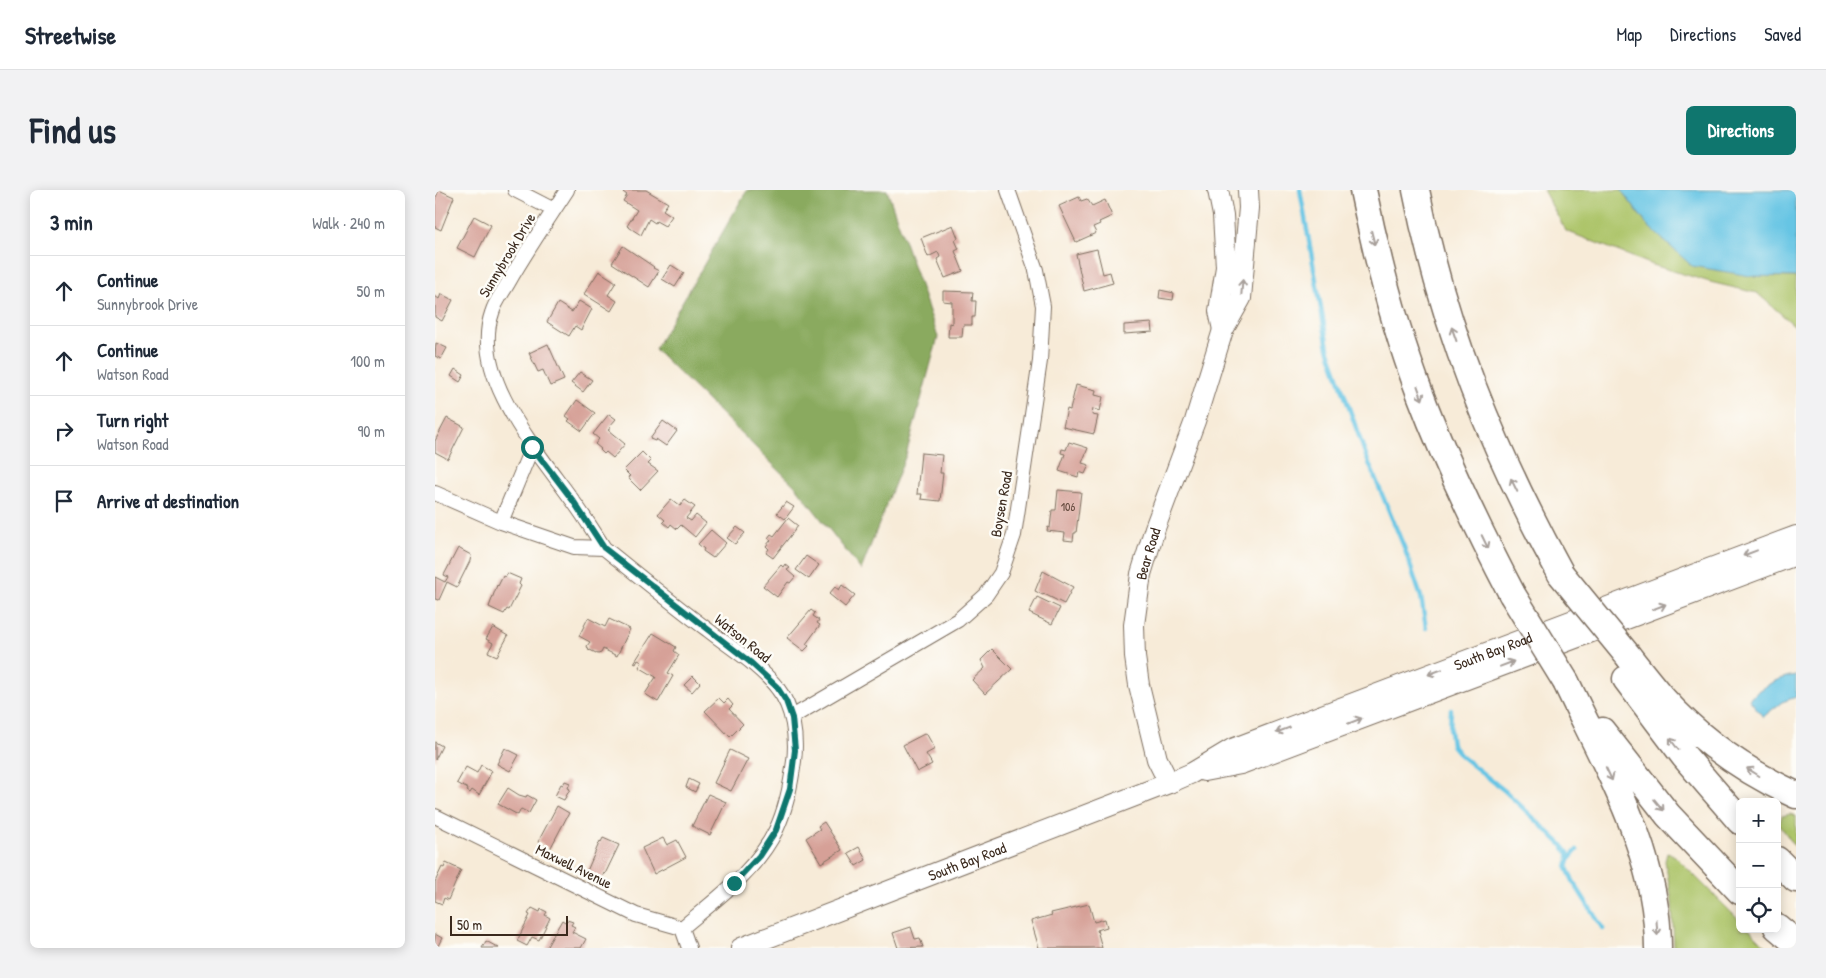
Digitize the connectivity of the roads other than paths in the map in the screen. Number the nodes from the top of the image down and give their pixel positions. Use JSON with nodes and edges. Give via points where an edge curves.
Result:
{"nodes":[{"id":1,"x":515,"y":190,"type":"edge"},
{"id":2,"x":567,"y":190,"type":"edge"},
{"id":3,"x":1008,"y":190,"type":"edge"},
{"id":4,"x":1218,"y":190,"type":"edge"},
{"id":5,"x":1248,"y":190,"type":"edge"},
{"id":6,"x":1363,"y":190,"type":"edge"},
{"id":7,"x":1416,"y":190,"type":"edge"},
{"id":8,"x":554,"y":210,"type":"junction"},
{"id":9,"x":1223,"y":330,"type":"junction"},
{"id":10,"x":532,"y":447,"type":"junction"},
{"id":11,"x":435,"y":493,"type":"edge"},
{"id":12,"x":501,"y":522,"type":"junction"},
{"id":13,"x":1796,"y":536,"type":"edge"},
{"id":14,"x":604,"y":548,"type":"junction"},
{"id":15,"x":1796,"y":555,"type":"edge"},
{"id":16,"x":1622,"y":660,"type":"junction"},
{"id":17,"x":1566,"y":682,"type":"junction"},
{"id":18,"x":792,"y":718,"type":"junction"},
{"id":19,"x":1193,"y":773,"type":"junction"},
{"id":20,"x":1169,"y":783,"type":"junction"},
{"id":21,"x":1796,"y":795,"type":"edge"},
{"id":22,"x":435,"y":816,"type":"edge"},
{"id":23,"x":1736,"y":816,"type":"edge"},
{"id":24,"x":1781,"y":864,"type":"edge"},
{"id":25,"x":1796,"y":879,"type":"edge"},
{"id":26,"x":1737,"y":888,"type":"edge"},
{"id":27,"x":682,"y":928,"type":"junction"},
{"id":28,"x":1781,"y":931,"type":"edge"},
{"id":29,"x":1796,"y":944,"type":"edge"},
{"id":30,"x":689,"y":948,"type":"edge"},
{"id":31,"x":741,"y":948,"type":"edge"},
{"id":32,"x":1658,"y":948,"type":"edge"}],
"edges":[{"from":1,"to":8,"type":"street"},
{"from":2,"to":8,"type":"street","name":"Sunnybrook Drive"},
{"from":3,"to":18,"type":"street","name":"Boysen Road","via":[[1037,270],[1043,306],[1040,361],[1014,535],[1001,573],[986,595],[958,620]]},
{"from":4,"to":9,"type":"street","name":"Bear Road","via":[[1226,267],[1219,311]]},
{"from":9,"to":5,"type":"street","name":"Bear Road","one_way":true,"via":[[1241,298]]},
{"from":6,"to":17,"type":"highway","one_way":true,"bridge":true,"via":[[1385,285],[1420,393],[1464,498],[1512,594]]},
{"from":16,"to":7,"type":"highway","one_way":true,"bridge":true,"via":[[1561,574],[1486,422],[1448,315]]},
{"from":8,"to":10,"type":"street","name":"Sunnybrook Drive","via":[[492,311],[488,329],[489,356],[501,392]]},
{"from":9,"to":20,"type":"street","name":"Bear Road","via":[[1141,574],[1134,625],[1139,685],[1157,759]]},
{"from":10,"to":12,"type":"street"},
{"from":10,"to":14,"type":"street","name":"Sunnybrook Drive"},
{"from":11,"to":12,"type":"street"},
{"from":12,"to":14,"type":"street","via":[[574,547]]},
{"from":13,"to":19,"type":"street","name":"South Bay Road","one_way":true,"via":[[1232,749]]},
{"from":14,"to":18,"type":"street","name":"Watson Road","via":[[750,662],[777,687]]},
{"from":19,"to":15,"type":"street","name":"South Bay Road","one_way":true,"via":[[1241,764]]},
{"from":21,"to":16,"type":"highway","one_way":true,"via":[[1740,764],[1703,737]]},
{"from":23,"to":16,"type":"highway","one_way":true,"via":[[1684,756]]},
{"from":17,"to":26,"type":"highway","one_way":true,"via":[[1631,771]]},
{"from":17,"to":32,"type":"highway","one_way":true,"via":[[1635,831],[1653,893]]},
{"from":18,"to":27,"type":"street","name":"Watson Road","via":[[795,750],[790,789],[776,830],[759,856],[734,883]]},
{"from":19,"to":20,"type":"street","name":"South Bay Road"},
{"from":20,"to":31,"type":"street","name":"South Bay Road"},
{"from":22,"to":27,"type":"street","name":"Maxwell Avenue","via":[[636,914]]},
{"from":24,"to":25,"type":"highway"},
{"from":27,"to":30,"type":"street"},
{"from":28,"to":29,"type":"highway"}]}
